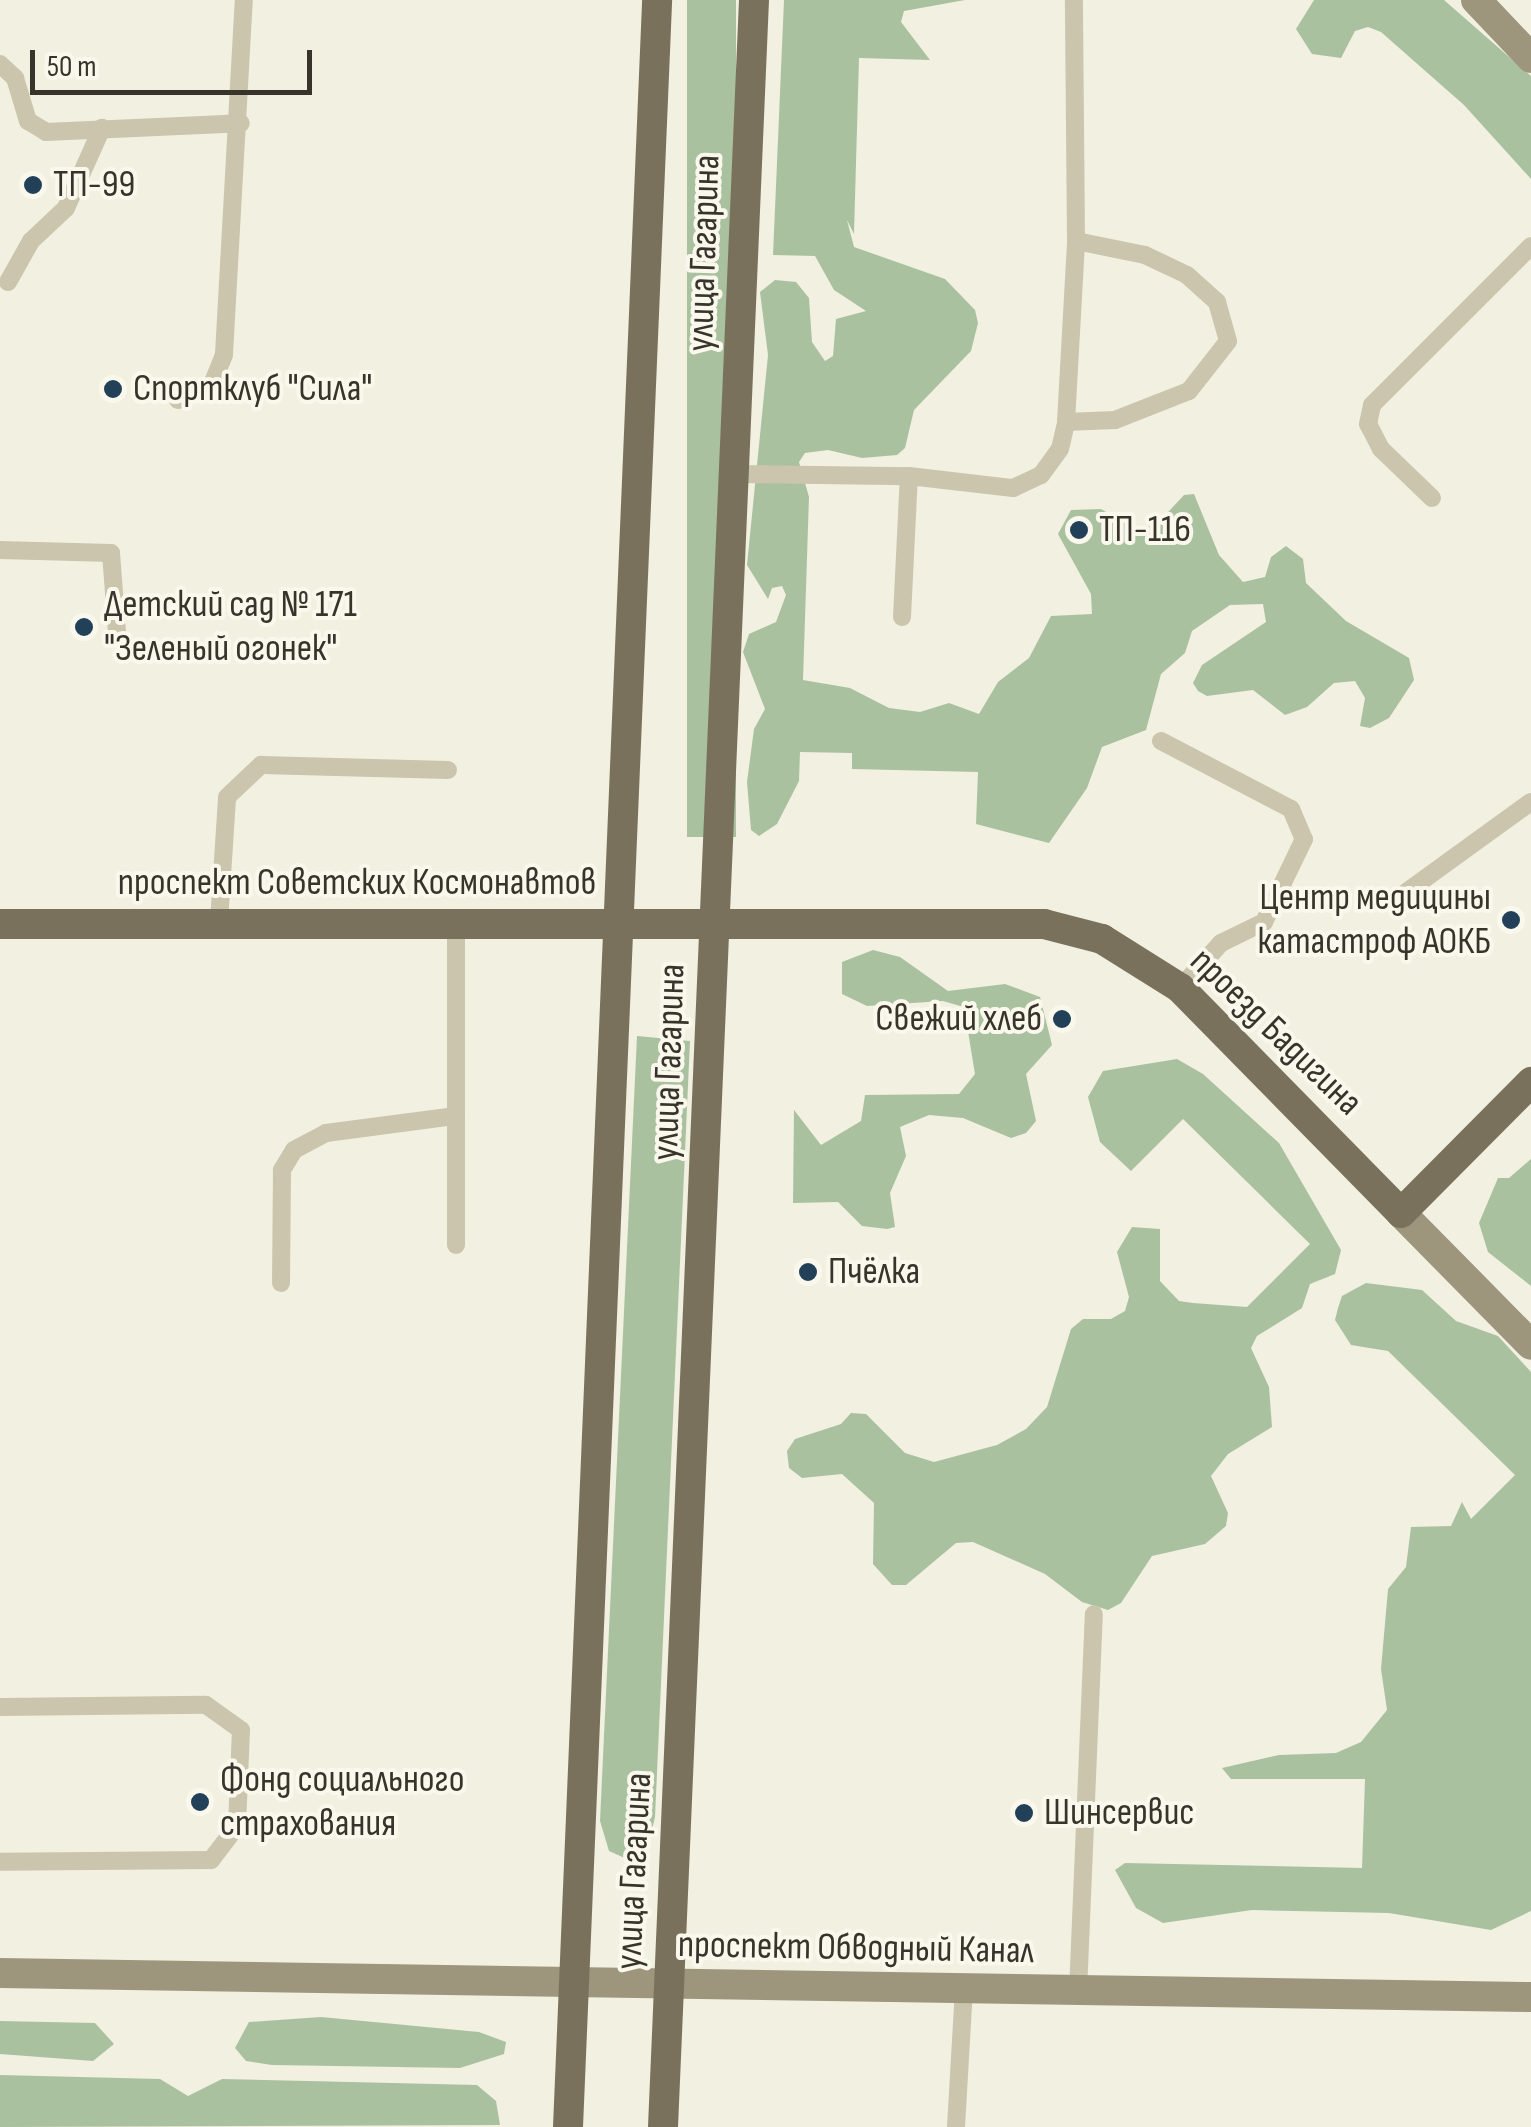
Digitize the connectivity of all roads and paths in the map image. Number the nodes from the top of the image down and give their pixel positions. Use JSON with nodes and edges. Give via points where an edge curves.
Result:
{"nodes":[{"id":1,"x":244,"y":0,"type":"edge"},
{"id":2,"x":657,"y":0,"type":"edge"},
{"id":3,"x":754,"y":0,"type":"edge"},
{"id":4,"x":1074,"y":0,"type":"edge"},
{"id":5,"x":1476,"y":0,"type":"edge"},
{"id":6,"x":1531,"y":58,"type":"edge"},
{"id":7,"x":0,"y":64,"type":"edge"},
{"id":8,"x":241,"y":123,"type":"junction"},
{"id":9,"x":102,"y":128,"type":"junction"},
{"id":10,"x":1076,"y":240,"type":"junction"},
{"id":11,"x":1531,"y":246,"type":"edge"},
{"id":12,"x":8,"y":282,"type":"dead end"},
{"id":13,"x":178,"y":400,"type":"dead end"},
{"id":14,"x":1066,"y":422,"type":"junction"},
{"id":15,"x":734,"y":474,"type":"junction"},
{"id":16,"x":909,"y":476,"type":"junction"},
{"id":17,"x":1432,"y":498,"type":"dead end"},
{"id":18,"x":0,"y":550,"type":"edge"},
{"id":19,"x":902,"y":617,"type":"dead end"},
{"id":20,"x":117,"y":632,"type":"dead end"},
{"id":21,"x":1162,"y":741,"type":"dead end"},
{"id":22,"x":448,"y":770,"type":"dead end"},
{"id":23,"x":1531,"y":802,"type":"edge"},
{"id":24,"x":1394,"y":901,"type":"dead end"},
{"id":25,"x":219,"y":922,"type":"junction"},
{"id":26,"x":456,"y":922,"type":"junction"},
{"id":27,"x":715,"y":922,"type":"junction"},
{"id":28,"x":614,"y":923,"type":"junction"},
{"id":29,"x":0,"y":924,"type":"edge"},
{"id":30,"x":1180,"y":988,"type":"junction"},
{"id":31,"x":1531,"y":1082,"type":"edge"},
{"id":32,"x":456,"y":1116,"type":"junction"},
{"id":33,"x":1401,"y":1213,"type":"junction"},
{"id":34,"x":456,"y":1246,"type":"dead end"},
{"id":35,"x":281,"y":1283,"type":"dead end"},
{"id":36,"x":1531,"y":1344,"type":"edge"},
{"id":37,"x":1094,"y":1614,"type":"dead end"},
{"id":38,"x":0,"y":1707,"type":"edge"},
{"id":39,"x":0,"y":1862,"type":"edge"},
{"id":40,"x":0,"y":1973,"type":"edge"},
{"id":41,"x":574,"y":1980,"type":"junction"},
{"id":42,"x":669,"y":1985,"type":"junction"},
{"id":43,"x":964,"y":1988,"type":"junction"},
{"id":44,"x":1078,"y":1992,"type":"junction"},
{"id":45,"x":1531,"y":1997,"type":"edge"},
{"id":46,"x":568,"y":2127,"type":"edge"},
{"id":47,"x":663,"y":2127,"type":"edge"},
{"id":48,"x":956,"y":2127,"type":"edge"}],
"edges":[{"from":1,"to":8,"type":"lane"},
{"from":2,"to":28,"type":"main road","name":"улица Гагарина"},
{"from":3,"to":15,"type":"main road","name":"улица Гагарина"},
{"from":4,"to":10,"type":"lane"},
{"from":5,"to":6,"type":"main road"},
{"from":7,"to":9,"type":"lane","via":[[16,78],[28,121],[46,132]]},
{"from":8,"to":9,"type":"lane"},
{"from":8,"to":13,"type":"lane","via":[[224,354],[210,387],[180,390]]},
{"from":9,"to":12,"type":"lane","via":[[66,208],[31,240]]},
{"from":10,"to":14,"type":"lane"},
{"from":10,"to":14,"type":"lane","via":[[1145,255],[1187,275],[1217,302],[1228,342],[1190,391],[1114,420]]},
{"from":11,"to":17,"type":"lane","via":[[1372,405],[1368,424],[1381,449]]},
{"from":14,"to":16,"type":"lane","via":[[1060,448],[1042,475],[1013,488]]},
{"from":15,"to":16,"type":"lane"},
{"from":15,"to":27,"type":"main road","name":"улица Гагарина"},
{"from":16,"to":19,"type":"lane"},
{"from":18,"to":20,"type":"lane","via":[[111,553]]},
{"from":21,"to":30,"type":"lane","via":[[1291,808],[1304,839],[1264,922],[1221,943]]},
{"from":22,"to":25,"type":"lane","via":[[261,765],[227,797]]},
{"from":23,"to":24,"type":"lane"},
{"from":25,"to":26,"type":"main road","name":"проспект Советских Космонавтов"},
{"from":25,"to":29,"type":"main road","name":"проспект Советских Космонавтов"},
{"from":26,"to":28,"type":"main road","name":"проспект Советских Космонавтов"},
{"from":26,"to":32,"type":"lane"},
{"from":27,"to":28,"type":"main road","name":"проспект Советских Космонавтов"},
{"from":27,"to":30,"type":"main road","name":"проезд Бадигина","via":[[1044,924],[1102,940]]},
{"from":27,"to":42,"type":"main road","name":"улица Гагарина"},
{"from":28,"to":41,"type":"main road","name":"улица Гагарина"},
{"from":30,"to":33,"type":"main road","name":"проезд Бадигина"},
{"from":31,"to":33,"type":"main road"},
{"from":32,"to":34,"type":"lane"},
{"from":32,"to":35,"type":"lane","via":[[326,1133],[294,1150],[282,1170]]},
{"from":33,"to":36,"type":"main road","name":"проезд Бадигина"},
{"from":37,"to":44,"type":"lane"},
{"from":38,"to":39,"type":"lane","via":[[206,1705],[241,1730],[237,1826],[211,1860]]},
{"from":40,"to":41,"type":"main road","name":"проспект Обводный Канал"},
{"from":41,"to":42,"type":"main road","name":"проспект Обводный Канал"},
{"from":41,"to":46,"type":"main road","name":"улица Гагарина"},
{"from":42,"to":43,"type":"main road","name":"проспект Обводный Канал"},
{"from":42,"to":47,"type":"main road","name":"улица Гагарина"},
{"from":43,"to":44,"type":"main road","name":"проспект Обводный Канал"},
{"from":43,"to":48,"type":"lane"},
{"from":44,"to":45,"type":"main road","name":"проспект Обводный Канал"}]}
